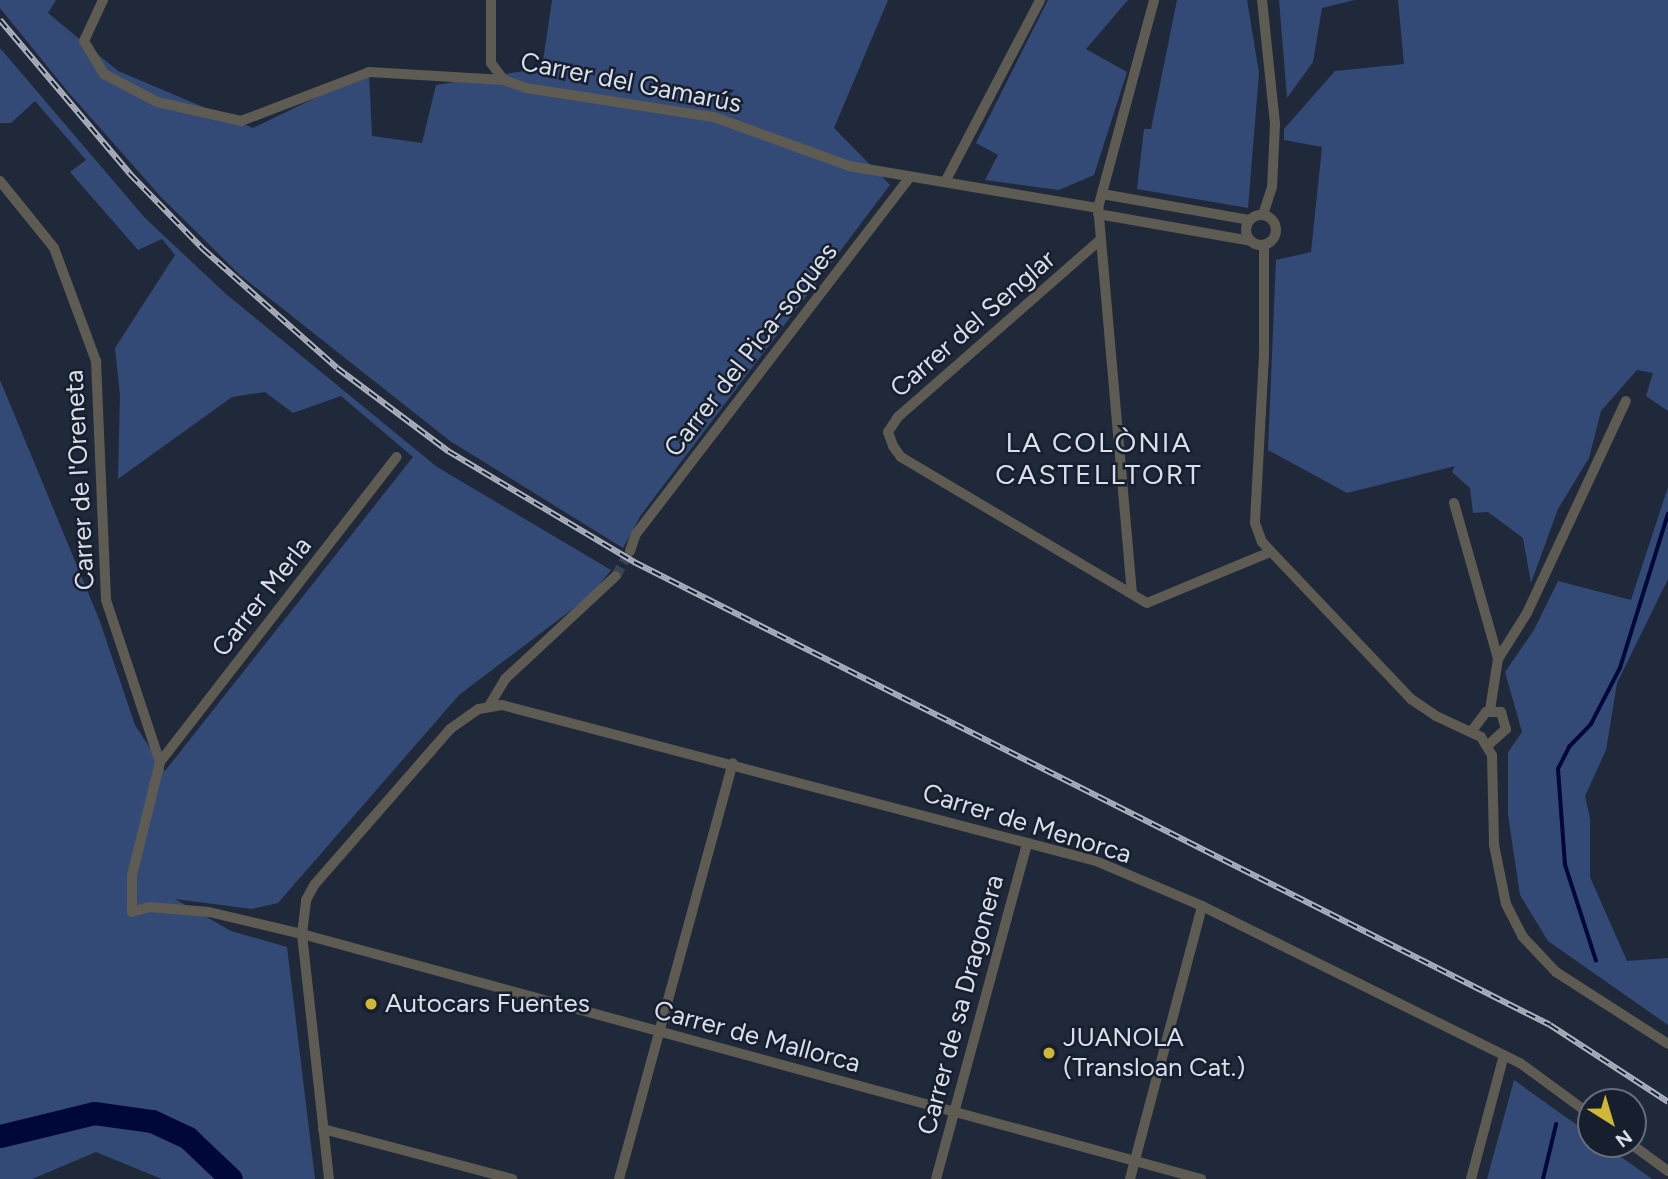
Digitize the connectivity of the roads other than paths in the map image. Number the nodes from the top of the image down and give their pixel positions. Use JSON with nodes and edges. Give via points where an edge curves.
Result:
{"nodes":[{"id":1,"x":103,"y":0,"type":"edge"},
{"id":2,"x":491,"y":0,"type":"edge"},
{"id":3,"x":1040,"y":0,"type":"edge"},
{"id":4,"x":1154,"y":0,"type":"edge"},
{"id":5,"x":1262,"y":0,"type":"edge"},
{"id":6,"x":504,"y":80,"type":"junction"},
{"id":7,"x":910,"y":177,"type":"junction"},
{"id":8,"x":0,"y":181,"type":"edge"},
{"id":9,"x":944,"y":182,"type":"junction"},
{"id":10,"x":1102,"y":194,"type":"junction"},
{"id":11,"x":1098,"y":211,"type":"junction"},
{"id":12,"x":1263,"y":214,"type":"junction"},
{"id":13,"x":1249,"y":220,"type":"junction"},
{"id":14,"x":1100,"y":240,"type":"junction"},
{"id":15,"x":1251,"y":241,"type":"junction"},
{"id":16,"x":1264,"y":245,"type":"junction"},
{"id":17,"x":1626,"y":401,"type":"dead end"},
{"id":18,"x":397,"y":457,"type":"dead end"},
{"id":19,"x":1454,"y":503,"type":"dead end"},
{"id":20,"x":630,"y":551,"type":"tunnel mouth"},
{"id":21,"x":1270,"y":552,"type":"junction"},
{"id":22,"x":616,"y":576,"type":"tunnel mouth"},
{"id":23,"x":1132,"y":594,"type":"junction"},
{"id":24,"x":1498,"y":659,"type":"junction"},
{"id":25,"x":489,"y":706,"type":"junction"},
{"id":26,"x":1490,"y":710,"type":"junction"},
{"id":27,"x":1471,"y":732,"type":"junction"},
{"id":28,"x":1487,"y":746,"type":"junction"},
{"id":29,"x":160,"y":762,"type":"junction"},
{"id":30,"x":733,"y":763,"type":"junction"},
{"id":31,"x":1027,"y":843,"type":"junction"},
{"id":32,"x":1202,"y":906,"type":"junction"},
{"id":33,"x":302,"y":934,"type":"junction"},
{"id":34,"x":660,"y":1032,"type":"junction"},
{"id":35,"x":1668,"y":1044,"type":"edge"},
{"id":36,"x":1503,"y":1055,"type":"junction"},
{"id":37,"x":1577,"y":1105,"type":"edge"},
{"id":38,"x":954,"y":1112,"type":"junction"},
{"id":39,"x":323,"y":1129,"type":"junction"},
{"id":40,"x":1647,"y":1156,"type":"edge"},
{"id":41,"x":1135,"y":1161,"type":"junction"},
{"id":42,"x":1668,"y":1171,"type":"edge"},
{"id":43,"x":329,"y":1179,"type":"edge"},
{"id":44,"x":512,"y":1179,"type":"edge"},
{"id":45,"x":619,"y":1179,"type":"edge"},
{"id":46,"x":936,"y":1179,"type":"edge"},
{"id":47,"x":1130,"y":1179,"type":"edge"},
{"id":48,"x":1201,"y":1179,"type":"edge"},
{"id":49,"x":1471,"y":1179,"type":"edge"}],
"edges":[{"from":1,"to":6,"type":"street","via":[[84,41],[104,74],[158,103],[241,121],[369,72]]},
{"from":2,"to":6,"type":"street","name":"Carrer del Gamarús","via":[[489,53]]},
{"from":3,"to":9,"type":"street"},
{"from":4,"to":10,"type":"street"},
{"from":5,"to":12,"type":"street","via":[[1275,124],[1272,187]]},
{"from":6,"to":7,"type":"street","name":"Carrer del Gamarús","via":[[526,88],[714,117],[849,166]]},
{"from":7,"to":9,"type":"street","name":"Carrer del Gamarús"},
{"from":7,"to":20,"type":"street","name":"Carrer del Pica-soques","via":[[636,534]]},
{"from":8,"to":29,"type":"street","name":"Carrer de l'Oreneta","via":[[54,248],[96,361],[106,600]]},
{"from":9,"to":11,"type":"street","name":"Carrer del Gamarús"},
{"from":10,"to":11,"type":"street"},
{"from":10,"to":13,"type":"street"},
{"from":11,"to":14,"type":"street"},
{"from":11,"to":15,"type":"street","name":"Carrer del Gamarús"},
{"from":12,"to":13,"type":"street"},
{"from":12,"to":16,"type":"street","via":[[1277,228],[1274,239]]},
{"from":13,"to":15,"type":"street","via":[[1246,233]]},
{"from":14,"to":23,"type":"street"},
{"from":14,"to":23,"type":"street","name":"Carrer del Senglar","via":[[898,417],[888,432],[901,457]]},
{"from":15,"to":16,"type":"street"},
{"from":16,"to":21,"type":"street","via":[[1265,355],[1255,523]]},
{"from":17,"to":24,"type":"street","via":[[1527,613]]},
{"from":18,"to":29,"type":"street","name":"Carrer Merla"},
{"from":19,"to":24,"type":"street"},
{"from":21,"to":23,"type":"street","via":[[1147,603]]},
{"from":21,"to":27,"type":"street","via":[[1410,699]]},
{"from":22,"to":25,"type":"street","via":[[505,679]]},
{"from":24,"to":26,"type":"street"},
{"from":25,"to":30,"type":"street","name":"Carrer de Menorca","via":[[513,707]]},
{"from":25,"to":33,"type":"street","via":[[450,729],[315,884],[306,900]]},
{"from":26,"to":27,"type":"street"},
{"from":26,"to":28,"type":"street","via":[[1501,712],[1508,725]]},
{"from":27,"to":28,"type":"street"},
{"from":28,"to":35,"type":"street","via":[[1492,755],[1494,845],[1506,904],[1522,936],[1556,972]]},
{"from":29,"to":33,"type":"street","via":[[132,875],[132,912],[149,907],[209,912]]},
{"from":30,"to":31,"type":"street","name":"Carrer de Menorca"},
{"from":30,"to":34,"type":"street"},
{"from":31,"to":32,"type":"street","name":"Carrer de Menorca","via":[[1096,861]]},
{"from":31,"to":38,"type":"street","name":"Carrer de sa Dragonera"},
{"from":32,"to":36,"type":"street","name":"Carrer de Menorca"},
{"from":32,"to":41,"type":"street"},
{"from":33,"to":34,"type":"street","name":"Carrer de Mallorca"},
{"from":33,"to":39,"type":"street"},
{"from":34,"to":38,"type":"street","name":"Carrer de Mallorca"},
{"from":34,"to":45,"type":"street"},
{"from":36,"to":37,"type":"street","name":"Carrer de Menorca"},
{"from":36,"to":49,"type":"street"},
{"from":38,"to":41,"type":"street","name":"Carrer de Mallorca"},
{"from":38,"to":46,"type":"street","name":"Carrer de sa Dragonera"},
{"from":39,"to":43,"type":"street"},
{"from":39,"to":44,"type":"street"},
{"from":40,"to":42,"type":"street"},
{"from":41,"to":47,"type":"street"},
{"from":41,"to":48,"type":"street","name":"Carrer de Mallorca"}]}
